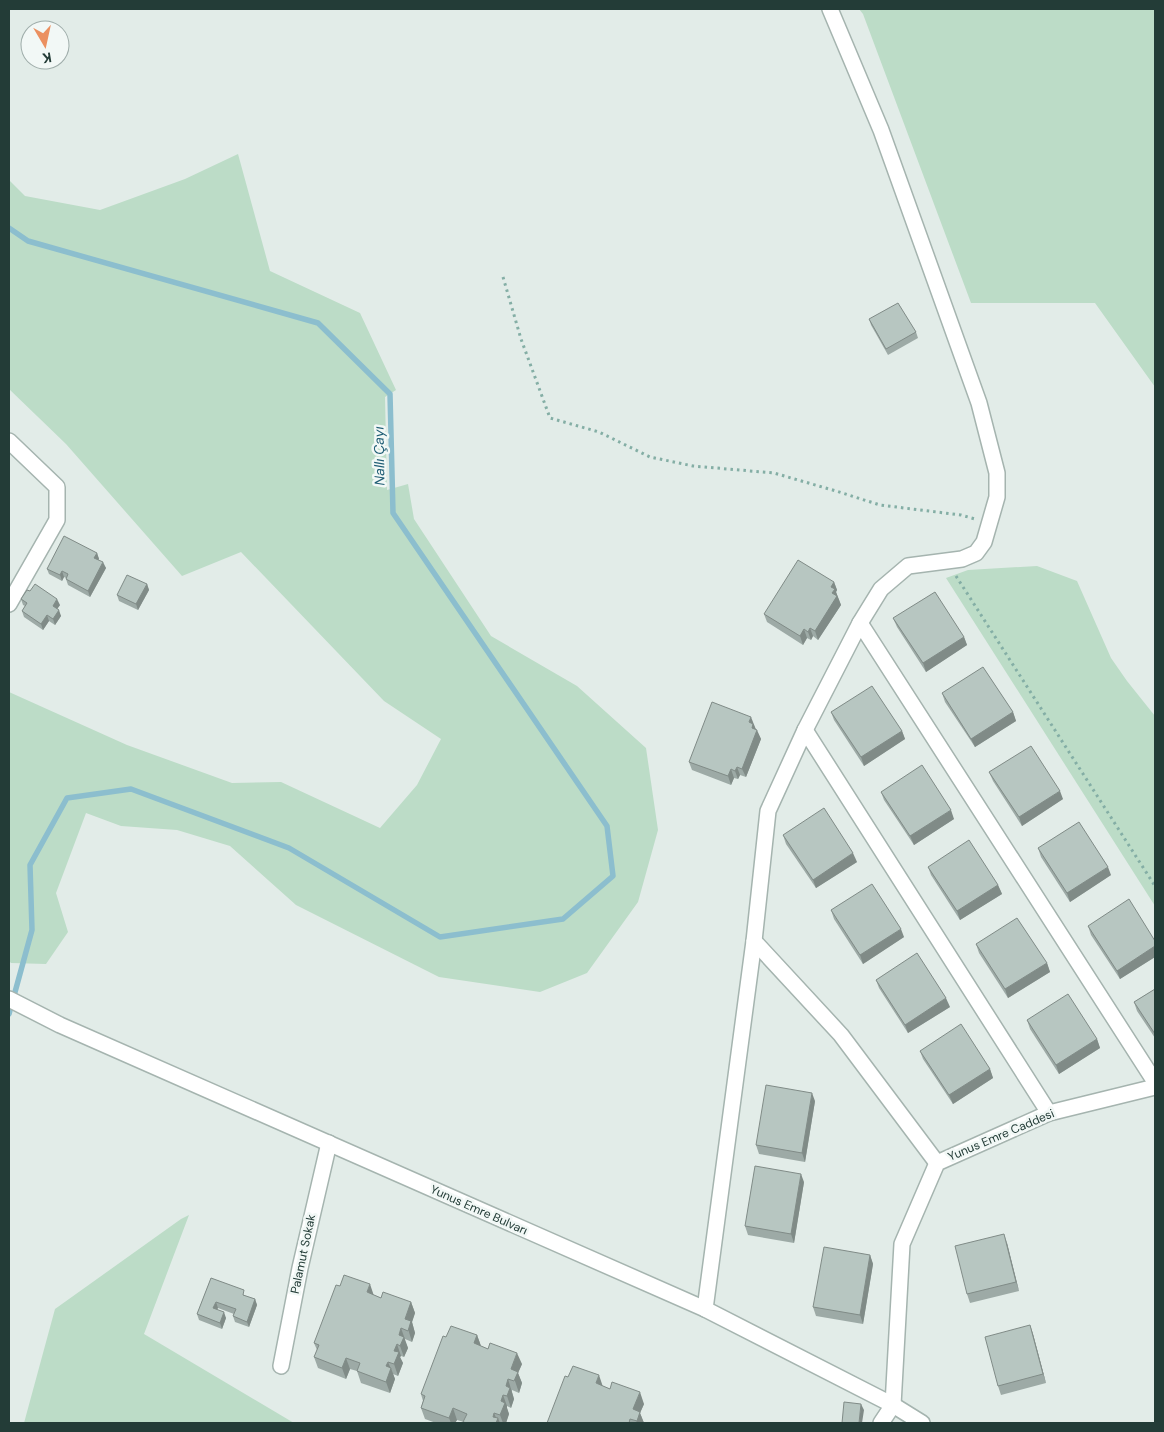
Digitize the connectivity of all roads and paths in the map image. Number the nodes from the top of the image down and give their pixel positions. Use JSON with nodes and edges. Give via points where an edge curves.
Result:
{"nodes":[{"id":1,"x":830,"y":9,"type":"edge"},
{"id":2,"x":503,"y":276,"type":"dead end"},
{"id":3,"x":9,"y":441,"type":"edge"},
{"id":4,"x":990,"y":524,"type":"junction"},
{"id":5,"x":947,"y":561,"type":"junction"},
{"id":6,"x":9,"y":604,"type":"edge"},
{"id":7,"x":860,"y":623,"type":"junction"},
{"id":8,"x":805,"y":730,"type":"junction"},
{"id":9,"x":1155,"y":886,"type":"edge"},
{"id":10,"x":754,"y":941,"type":"junction"},
{"id":11,"x":9,"y":999,"type":"edge"},
{"id":12,"x":1155,"y":1082,"type":"edge"},
{"id":13,"x":1155,"y":1087,"type":"edge"},
{"id":14,"x":1049,"y":1113,"type":"junction"},
{"id":15,"x":329,"y":1144,"type":"junction"},
{"id":16,"x":937,"y":1163,"type":"junction"},
{"id":17,"x":705,"y":1309,"type":"junction"},
{"id":18,"x":280,"y":1366,"type":"dead end"},
{"id":19,"x":894,"y":1405,"type":"junction"},
{"id":20,"x":881,"y":1423,"type":"edge"},
{"id":21,"x":922,"y":1423,"type":"edge"}],
"edges":[{"from":1,"to":4,"type":"street","via":[[881,130],[980,403],[997,473],[997,497]]},
{"from":2,"to":4,"type":"path","via":[[521,340],[550,418],[600,432],[650,457],[693,466],[774,473],[880,506],[962,515]]},
{"from":3,"to":6,"type":"street","via":[[57,487],[57,520]]},
{"from":4,"to":5,"type":"street","via":[[976,553]]},
{"from":5,"to":7,"type":"street","via":[[908,566],[881,589]]},
{"from":5,"to":9,"type":"path"},
{"from":7,"to":8,"type":"street"},
{"from":7,"to":12,"type":"street"},
{"from":8,"to":10,"type":"street","via":[[768,811]]},
{"from":8,"to":14,"type":"street"},
{"from":10,"to":16,"type":"street","via":[[841,1035]]},
{"from":10,"to":17,"type":"street"},
{"from":11,"to":15,"type":"street","name":"Yunus Emre Bulvarı","via":[[60,1025]]},
{"from":13,"to":14,"type":"street","name":"Yunus Emre Caddesi"},
{"from":14,"to":16,"type":"street","name":"Yunus Emre Caddesi"},
{"from":15,"to":17,"type":"street","name":"Yunus Emre Bulvarı"},
{"from":15,"to":18,"type":"street","name":"Palamut Sokak"},
{"from":16,"to":19,"type":"street","name":"Yunus Emre Caddesi","via":[[902,1244]]},
{"from":17,"to":19,"type":"street","name":"Yunus Emre Bulvarı"},
{"from":19,"to":20,"type":"street"},
{"from":19,"to":21,"type":"street","name":"Yunus Emre Bulvarı"}]}
